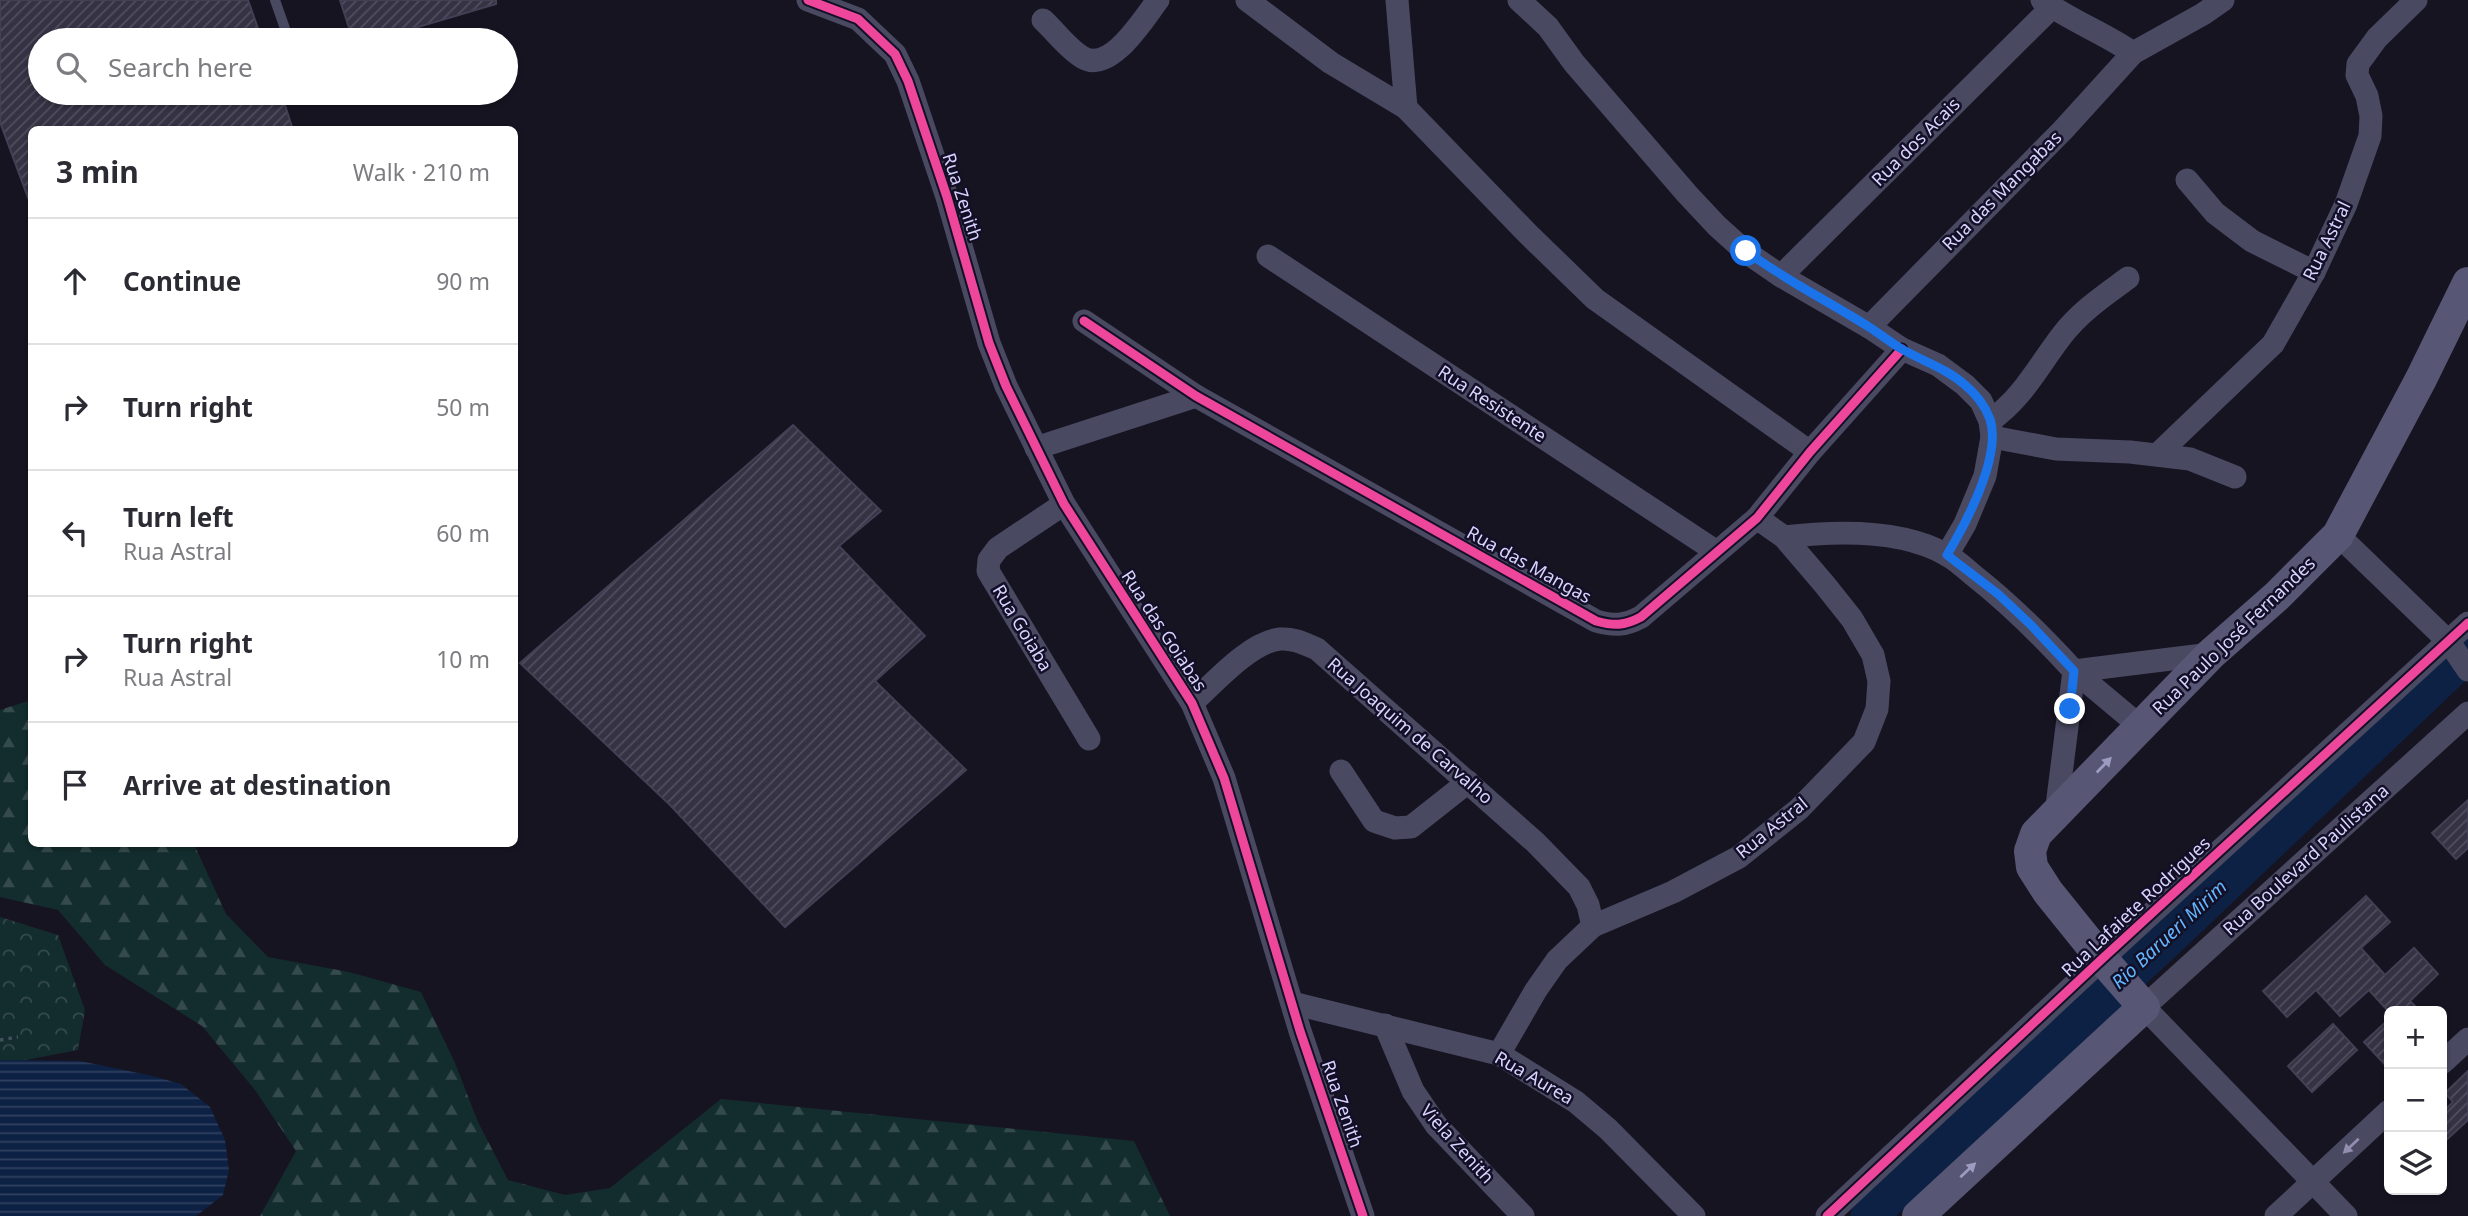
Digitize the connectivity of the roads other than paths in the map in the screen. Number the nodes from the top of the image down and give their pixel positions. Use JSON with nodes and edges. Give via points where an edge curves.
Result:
{"nodes":[{"id":1,"x":275,"y":0,"type":"edge"},
{"id":2,"x":808,"y":0,"type":"edge"},
{"id":3,"x":1158,"y":0,"type":"edge"},
{"id":4,"x":1247,"y":0,"type":"edge"},
{"id":5,"x":1397,"y":0,"type":"edge"},
{"id":6,"x":1519,"y":0,"type":"edge"},
{"id":7,"x":2223,"y":0,"type":"edge"},
{"id":8,"x":2416,"y":0,"type":"edge"},
{"id":9,"x":2047,"y":4,"type":"edge"},
{"id":10,"x":1042,"y":20,"type":"dead end"},
{"id":11,"x":285,"y":28,"type":"edge"},
{"id":12,"x":2133,"y":53,"type":"junction"},
{"id":13,"x":1406,"y":108,"type":"junction"},
{"id":14,"x":2187,"y":180,"type":"dead end"},
{"id":15,"x":1268,"y":256,"type":"dead end"},
{"id":16,"x":2314,"y":272,"type":"junction"},
{"id":17,"x":1781,"y":276,"type":"junction"},
{"id":18,"x":2128,"y":278,"type":"dead end"},
{"id":19,"x":2468,"y":283,"type":"edge"},
{"id":20,"x":1084,"y":321,"type":"dead end"},
{"id":21,"x":1869,"y":327,"type":"junction"},
{"id":22,"x":1902,"y":349,"type":"junction"},
{"id":23,"x":1196,"y":396,"type":"junction"},
{"id":24,"x":1991,"y":429,"type":"junction"},
{"id":25,"x":1036,"y":448,"type":"junction"},
{"id":26,"x":1810,"y":452,"type":"junction"},
{"id":27,"x":2158,"y":454,"type":"junction"},
{"id":28,"x":2235,"y":477,"type":"dead end"},
{"id":29,"x":1064,"y":504,"type":"junction"},
{"id":30,"x":1757,"y":518,"type":"junction"},
{"id":31,"x":2338,"y":535,"type":"junction"},
{"id":32,"x":1784,"y":537,"type":"junction"},
{"id":33,"x":1717,"y":552,"type":"junction"},
{"id":34,"x":1947,"y":555,"type":"junction"},
{"id":35,"x":2468,"y":623,"type":"edge"},
{"id":36,"x":2211,"y":654,"type":"junction"},
{"id":37,"x":2458,"y":655,"type":"edge"},
{"id":38,"x":2074,"y":671,"type":"junction"},
{"id":39,"x":1192,"y":703,"type":"junction"},
{"id":40,"x":2468,"y":713,"type":"edge"},
{"id":41,"x":2141,"y":727,"type":"junction"},
{"id":42,"x":1088,"y":739,"type":"dead end"},
{"id":43,"x":1341,"y":771,"type":"dead end"},
{"id":44,"x":1468,"y":782,"type":"junction"},
{"id":45,"x":2056,"y":814,"type":"junction"},
{"id":46,"x":1593,"y":926,"type":"junction"},
{"id":47,"x":2107,"y":965,"type":"junction"},
{"id":48,"x":2140,"y":1002,"type":"junction"},
{"id":49,"x":1292,"y":1003,"type":"junction"},
{"id":50,"x":1385,"y":1025,"type":"junction"},
{"id":51,"x":2468,"y":1039,"type":"edge"},
{"id":52,"x":1499,"y":1054,"type":"junction"},
{"id":53,"x":2447,"y":1058,"type":"edge"},
{"id":54,"x":2384,"y":1116,"type":"edge"},
{"id":55,"x":2314,"y":1180,"type":"junction"},
{"id":56,"x":1363,"y":1216,"type":"edge"},
{"id":57,"x":1523,"y":1216,"type":"edge"},
{"id":58,"x":1694,"y":1216,"type":"edge"},
{"id":59,"x":1827,"y":1216,"type":"edge"},
{"id":60,"x":1918,"y":1216,"type":"edge"},
{"id":61,"x":2276,"y":1216,"type":"edge"},
{"id":62,"x":2347,"y":1216,"type":"edge"}],
"edges":[{"from":1,"to":11,"type":"lane"},
{"from":2,"to":25,"type":"street","name":"Rua Zenith","via":[[859,19],[895,54],[947,197],[989,343]]},
{"from":3,"to":10,"type":"street","via":[[1120,48],[1094,61],[1083,58]]},
{"from":4,"to":13,"type":"street","via":[[1331,63]]},
{"from":5,"to":13,"type":"street"},
{"from":6,"to":17,"type":"street","via":[[1548,27],[1717,226]]},
{"from":7,"to":12,"type":"street","name":"Rua das Mangabas"},
{"from":8,"to":16,"type":"street","name":"Rua Astral","via":[[2358,64],[2357,75],[2371,116],[2371,136]]},
{"from":9,"to":12,"type":"street"},
{"from":9,"to":17,"type":"street","name":"Rua dos Acais"},
{"from":12,"to":21,"type":"street","name":"Rua das Mangabas"},
{"from":13,"to":26,"type":"street","via":[[1595,299]]},
{"from":14,"to":16,"type":"street","via":[[2215,213],[2252,242]]},
{"from":15,"to":33,"type":"street","name":"Rua Resistente"},
{"from":16,"to":27,"type":"street","name":"Rua Astral","via":[[2273,344]]},
{"from":17,"to":21,"type":"street"},
{"from":18,"to":24,"type":"street","via":[[2085,310],[2063,334]]},
{"from":19,"to":31,"type":"main road","name":"Rua Paulo José Fernandes"},
{"from":20,"to":23,"type":"street","name":"Rua das Mangas"},
{"from":21,"to":22,"type":"street"},
{"from":22,"to":24,"type":"street","via":[[1938,365],[1965,385],[1981,401]]},
{"from":22,"to":26,"type":"street","name":"Rua das Mangas"},
{"from":23,"to":25,"type":"street"},
{"from":23,"to":33,"type":"street","name":"Rua das Mangas","via":[[1596,621],[1626,625],[1641,617]]},
{"from":24,"to":27,"type":"street","via":[[2056,449]]},
{"from":24,"to":34,"type":"street","via":[[1985,476]]},
{"from":25,"to":29,"type":"street","name":"Rua das Goiabas"},
{"from":26,"to":30,"type":"street","name":"Rua das Mangas"},
{"from":27,"to":28,"type":"street"},
{"from":29,"to":39,"type":"street","name":"Rua das Goiabas"},
{"from":29,"to":42,"type":"street","name":"Rua Goiaba","via":[[998,548],[988,571]]},
{"from":30,"to":32,"type":"street","name":"Rua Astral"},
{"from":30,"to":33,"type":"street","name":"Rua das Mangas"},
{"from":31,"to":36,"type":"main road","name":"Rua Paulo José Fernandes"},
{"from":31,"to":37,"type":"street"},
{"from":32,"to":34,"type":"street","via":[[1866,534],[1922,544]]},
{"from":32,"to":46,"type":"street","name":"Rua Astral","via":[[1852,619],[1873,655],[1879,681],[1877,709],[1864,742],[1799,809],[1739,857]]},
{"from":34,"to":38,"type":"street","via":[[1998,594]]},
{"from":35,"to":37,"type":"street","name":"Rua Lafaiete Rodrigues"},
{"from":36,"to":38,"type":"street"},
{"from":36,"to":41,"type":"main road","name":"Rua Paulo José Fernandes"},
{"from":37,"to":47,"type":"street","name":"Rua Lafaiete Rodrigues"},
{"from":38,"to":41,"type":"street"},
{"from":38,"to":45,"type":"street"},
{"from":39,"to":44,"type":"street","name":"Rua Joaquim de Carvalho","via":[[1261,645],[1280,639],[1298,641],[1317,649]]},
{"from":39,"to":49,"type":"street","name":"Rua das Goiabas","via":[[1224,778]]},
{"from":40,"to":48,"type":"street","name":"Rua Boulevard Paulistana"},
{"from":45,"to":41,"type":"main road","name":"Rua Paulo José Fernandes","one_way":true},
{"from":43,"to":44,"type":"street","via":[[1374,821],[1395,828],[1411,827]]},
{"from":44,"to":46,"type":"street","name":"Rua Joaquim de Carvalho","via":[[1579,887]]},
{"from":45,"to":47,"type":"main road","name":"Rua Paulo José Fernandes","via":[[2036,834],[2030,851],[2032,867]]},
{"from":46,"to":52,"type":"street","name":"Rua Astral","via":[[1557,960]]},
{"from":47,"to":48,"type":"main road","name":"Rua Paulo José Fernandes"},
{"from":47,"to":59,"type":"street","name":"Rua Lafaiete Rodrigues"},
{"from":48,"to":55,"type":"street"},
{"from":60,"to":48,"type":"main road","one_way":true},
{"from":49,"to":50,"type":"street","name":"Rua Aurea"},
{"from":49,"to":56,"type":"street","name":"Rua Zenith"},
{"from":50,"to":52,"type":"street","name":"Rua Aurea"},
{"from":50,"to":57,"type":"street","name":"Viela Zenith","via":[[1413,1091],[1436,1125]]},
{"from":51,"to":53,"type":"street"},
{"from":52,"to":58,"type":"street","name":"Rua Aurea","via":[[1598,1120]]},
{"from":54,"to":55,"type":"street","one_way":true},
{"from":55,"to":61,"type":"street"},
{"from":55,"to":62,"type":"street"}]}
